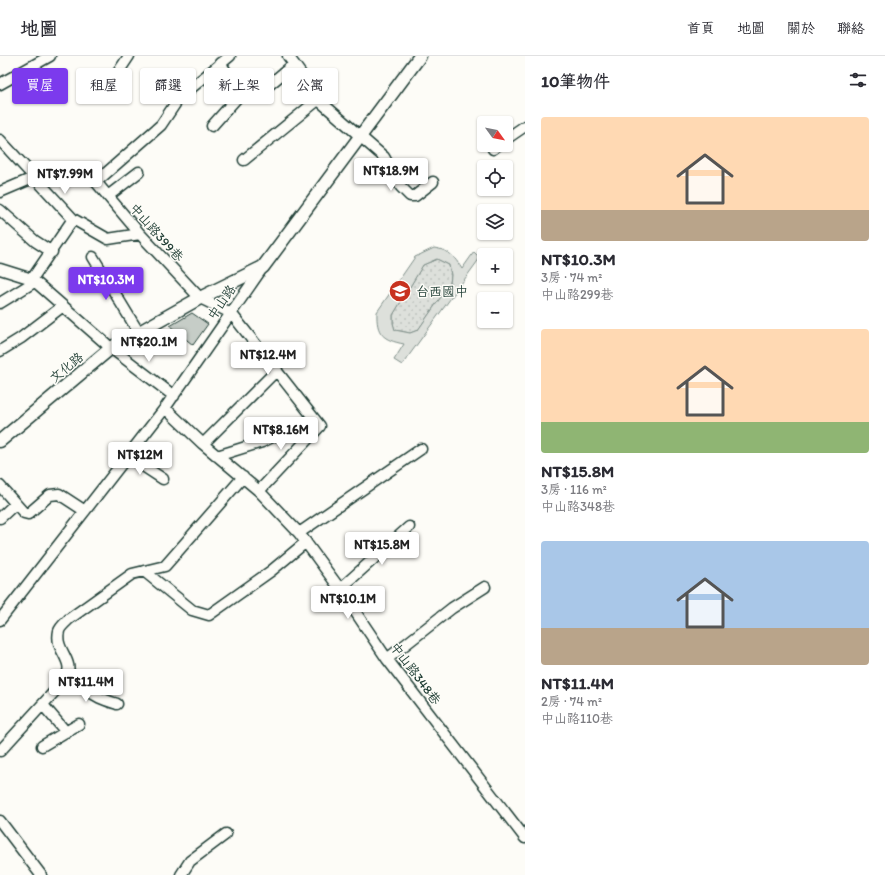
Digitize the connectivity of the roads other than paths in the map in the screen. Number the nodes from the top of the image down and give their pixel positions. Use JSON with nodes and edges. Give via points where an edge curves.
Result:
{"nodes":[{"id":1,"x":50,"y":56,"type":"edge"},
{"id":2,"x":129,"y":56,"type":"edge"},
{"id":3,"x":420,"y":56,"type":"edge"},
{"id":4,"x":227,"y":58,"type":"edge"},
{"id":5,"x":291,"y":60,"type":"edge"},
{"id":6,"x":121,"y":68,"type":"edge"},
{"id":7,"x":230,"y":68,"type":"edge"},
{"id":8,"x":274,"y":78,"type":"edge"},
{"id":9,"x":0,"y":84,"type":"edge"},
{"id":10,"x":232,"y":104,"type":"edge"},
{"id":11,"x":313,"y":104,"type":"edge"},
{"id":12,"x":324,"y":104,"type":"edge"},
{"id":13,"x":212,"y":126,"type":"dead end"},
{"id":14,"x":525,"y":126,"type":"edge"},
{"id":15,"x":513,"y":134,"type":"edge"},
{"id":16,"x":360,"y":137,"type":"junction"},
{"id":17,"x":0,"y":140,"type":"edge"},
{"id":18,"x":244,"y":160,"type":"dead end"},
{"id":19,"x":139,"y":172,"type":"dead end"},
{"id":20,"x":33,"y":178,"type":"junction"},
{"id":21,"x":433,"y":182,"type":"dead end"},
{"id":22,"x":0,"y":192,"type":"edge"},
{"id":23,"x":108,"y":196,"type":"junction"},
{"id":24,"x":0,"y":210,"type":"edge"},
{"id":25,"x":73,"y":219,"type":"junction"},
{"id":26,"x":140,"y":234,"type":"junction"},
{"id":27,"x":52,"y":252,"type":"junction"},
{"id":28,"x":93,"y":258,"type":"dead end"},
{"id":29,"x":263,"y":267,"type":"junction"},
{"id":30,"x":0,"y":269,"type":"edge"},
{"id":31,"x":32,"y":279,"type":"junction"},
{"id":32,"x":200,"y":298,"type":"junction"},
{"id":33,"x":0,"y":304,"type":"edge"},
{"id":34,"x":64,"y":306,"type":"junction"},
{"id":35,"x":231,"y":313,"type":"junction"},
{"id":36,"x":139,"y":333,"type":"junction"},
{"id":37,"x":111,"y":348,"type":"junction"},
{"id":38,"x":0,"y":351,"type":"edge"},
{"id":39,"x":277,"y":370,"type":"junction"},
{"id":40,"x":174,"y":396,"type":"junction"},
{"id":41,"x":165,"y":408,"type":"junction"},
{"id":42,"x":280,"y":433,"type":"dead end"},
{"id":43,"x":0,"y":441,"type":"edge"},
{"id":44,"x":204,"y":444,"type":"junction"},
{"id":45,"x":421,"y":449,"type":"dead end"},
{"id":46,"x":128,"y":456,"type":"junction"},
{"id":47,"x":217,"y":456,"type":"junction"},
{"id":48,"x":243,"y":477,"type":"junction"},
{"id":49,"x":164,"y":479,"type":"dead end"},
{"id":50,"x":0,"y":486,"type":"edge"},
{"id":51,"x":259,"y":491,"type":"junction"},
{"id":52,"x":15,"y":504,"type":"junction"},
{"id":53,"x":85,"y":511,"type":"junction"},
{"id":54,"x":0,"y":518,"type":"edge"},
{"id":55,"x":409,"y":527,"type":"dead end"},
{"id":56,"x":299,"y":533,"type":"junction"},
{"id":57,"x":306,"y":542,"type":"junction"},
{"id":58,"x":144,"y":571,"type":"junction"},
{"id":59,"x":485,"y":587,"type":"dead end"},
{"id":60,"x":340,"y":589,"type":"junction"},
{"id":61,"x":0,"y":620,"type":"edge"},
{"id":62,"x":387,"y":659,"type":"junction"},
{"id":63,"x":69,"y":673,"type":"junction"},
{"id":64,"x":117,"y":704,"type":"dead end"},
{"id":65,"x":43,"y":705,"type":"junction"},
{"id":66,"x":79,"y":724,"type":"dead end"},
{"id":67,"x":66,"y":732,"type":"junction"},
{"id":68,"x":42,"y":746,"type":"dead end"},
{"id":69,"x":0,"y":751,"type":"edge"},
{"id":70,"x":0,"y":821,"type":"edge"},
{"id":71,"x":226,"y":834,"type":"dead end"},
{"id":72,"x":525,"y":838,"type":"edge"},
{"id":73,"x":41,"y":875,"type":"edge"},
{"id":74,"x":181,"y":875,"type":"edge"}],
"edges":[{"from":1,"to":9,"type":"street"},
{"from":2,"to":6,"type":"street"},
{"from":3,"to":16,"type":"main road","name":"中山路"},
{"from":4,"to":7,"type":"street"},
{"from":4,"to":23,"type":"street","name":"中山路399巷","via":[[179,98],[160,125],[96,182]]},
{"from":5,"to":8,"type":"street"},
{"from":10,"to":13,"type":"street"},
{"from":11,"to":18,"type":"street"},
{"from":12,"to":16,"type":"street"},
{"from":14,"to":15,"type":"street"},
{"from":16,"to":21,"type":"street","via":[[384,157],[401,187],[410,196],[415,196]]},
{"from":16,"to":29,"type":"main road","name":"中山路"},
{"from":17,"to":20,"type":"street"},
{"from":19,"to":23,"type":"street"},
{"from":20,"to":22,"type":"street"},
{"from":20,"to":25,"type":"street"},
{"from":23,"to":26,"type":"street","name":"中山路399巷"},
{"from":24,"to":27,"type":"street","via":[[35,241]]},
{"from":25,"to":26,"type":"street","via":[[108,239]]},
{"from":25,"to":27,"type":"street"},
{"from":26,"to":32,"type":"street","name":"中山路399巷"},
{"from":27,"to":31,"type":"street"},
{"from":28,"to":36,"type":"street"},
{"from":29,"to":32,"type":"main road","name":"文化路"},
{"from":29,"to":35,"type":"street","name":"中山路"},
{"from":30,"to":31,"type":"street"},
{"from":31,"to":33,"type":"street","via":[[26,288]]},
{"from":31,"to":34,"type":"street"},
{"from":32,"to":35,"type":"street","name":"中山路399巷"},
{"from":32,"to":36,"type":"main road","name":"文化路"},
{"from":34,"to":37,"type":"street"},
{"from":34,"to":38,"type":"street"},
{"from":35,"to":39,"type":"street"},
{"from":35,"to":40,"type":"street","name":"中山路"},
{"from":36,"to":37,"type":"main road","name":"文化路"},
{"from":37,"to":40,"type":"street"},
{"from":37,"to":43,"type":"main road","name":"文化路"},
{"from":39,"to":44,"type":"street"},
{"from":39,"to":51,"type":"street","via":[[320,426]]},
{"from":40,"to":41,"type":"street","name":"中山路"},
{"from":41,"to":44,"type":"street","name":"中山路348巷"},
{"from":41,"to":46,"type":"street","name":"中山路"},
{"from":42,"to":47,"type":"street","via":[[262,442]]},
{"from":44,"to":47,"type":"street","name":"中山路348巷"},
{"from":45,"to":56,"type":"street"},
{"from":46,"to":49,"type":"street"},
{"from":46,"to":53,"type":"street","name":"中山路"},
{"from":47,"to":48,"type":"street","name":"中山路348巷"},
{"from":48,"to":51,"type":"street","name":"中山路348巷"},
{"from":48,"to":58,"type":"street","via":[[165,566]]},
{"from":50,"to":52,"type":"street"},
{"from":51,"to":56,"type":"street","name":"中山路348巷"},
{"from":52,"to":53,"type":"street","via":[[28,514],[50,495],[59,494]]},
{"from":52,"to":54,"type":"street"},
{"from":53,"to":61,"type":"street","name":"中山路"},
{"from":55,"to":60,"type":"street"},
{"from":56,"to":57,"type":"street","name":"中山路348巷"},
{"from":57,"to":58,"type":"street","via":[[271,571],[209,615],[192,610]]},
{"from":57,"to":60,"type":"street","name":"中山路348巷"},
{"from":58,"to":63,"type":"street","via":[[132,574],[63,625],[59,631],[61,648],[70,667]]},
{"from":59,"to":62,"type":"street","via":[[452,608]]},
{"from":60,"to":62,"type":"street","name":"中山路348巷"},
{"from":62,"to":72,"type":"street","name":"中山路348巷"},
{"from":63,"to":64,"type":"street","via":[[77,677],[96,697]]},
{"from":63,"to":65,"type":"street"},
{"from":65,"to":67,"type":"street"},
{"from":65,"to":69,"type":"street"},
{"from":66,"to":67,"type":"street"},
{"from":67,"to":68,"type":"street"},
{"from":70,"to":73,"type":"street"},
{"from":71,"to":74,"type":"street","via":[[190,862]]}]}
